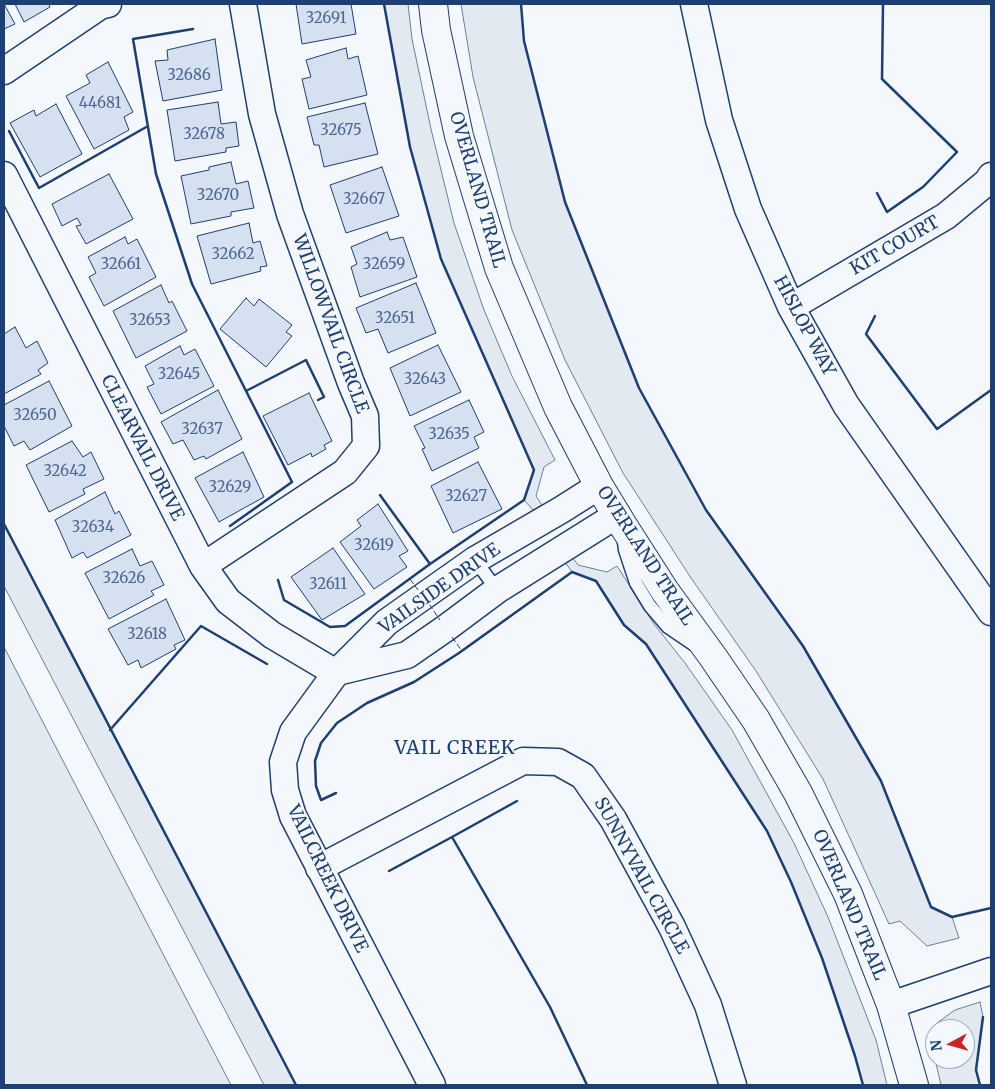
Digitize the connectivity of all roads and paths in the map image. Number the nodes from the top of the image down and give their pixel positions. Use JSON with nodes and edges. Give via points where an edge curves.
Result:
{"nodes":[{"id":1,"x":108,"y":4,"type":"edge"},
{"id":2,"x":243,"y":4,"type":"edge"},
{"id":3,"x":433,"y":4,"type":"edge"},
{"id":4,"x":694,"y":4,"type":"edge"},
{"id":5,"x":4,"y":71,"type":"edge"},
{"id":6,"x":4,"y":175,"type":"edge"},
{"id":7,"x":991,"y":176,"type":"edge"},
{"id":8,"x":791,"y":307,"type":"junction"},
{"id":9,"x":599,"y":486,"type":"junction"},
{"id":10,"x":621,"y":521,"type":"junction"},
{"id":11,"x":475,"y":560,"type":"junction"},
{"id":12,"x":202,"y":566,"type":"junction"},
{"id":13,"x":497,"y":590,"type":"junction"},
{"id":14,"x":991,"y":612,"type":"edge"},
{"id":15,"x":336,"y":673,"type":"junction"},
{"id":16,"x":319,"y":868,"type":"junction"},
{"id":17,"x":991,"y":971,"type":"edge"},
{"id":18,"x":891,"y":1004,"type":"junction"},
{"id":19,"x":432,"y":1085,"type":"edge"},
{"id":20,"x":733,"y":1085,"type":"edge"},
{"id":21,"x":914,"y":1085,"type":"edge"}],
"edges":[{"from":1,"to":5,"type":"street","via":[[100,6]]},
{"from":2,"to":12,"type":"street","name":"WILLOWVAIL CIRCLE","via":[[262,114],[287,205],[365,416],[366,446],[345,472]]},
{"from":3,"to":9,"type":"street","name":"OVERLAND TRAIL","via":[[459,136],[499,268],[558,407]]},
{"from":4,"to":8,"type":"street","name":"HISLOP WAY","via":[[718,120],[748,209]]},
{"from":6,"to":12,"type":"street","name":"CLEARVAIL DRIVE"},
{"from":7,"to":8,"type":"street","name":"KIT COURT","via":[[946,216]]},
{"from":8,"to":14,"type":"street","name":"HISLOP WAY","via":[[846,405]]},
{"from":9,"to":10,"type":"street","name":"OVERLAND TRAIL"},
{"from":9,"to":11,"type":"street","name":"VAILSIDE DRIVE"},
{"from":10,"to":13,"type":"street","name":"VAILSIDE DRIVE"},
{"from":10,"to":18,"type":"street","name":"OVERLAND TRAIL","via":[[665,591],[756,720],[798,793],[848,894]]},
{"from":11,"to":13,"type":"lane"},
{"from":11,"to":15,"type":"street","name":"VAILSIDE DRIVE","via":[[387,622]]},
{"from":12,"to":15,"type":"street","name":"CLEARVAIL DRIVE","via":[[228,600],[272,634]]},
{"from":13,"to":15,"type":"street","name":"VAILSIDE DRIVE","via":[[407,655]]},
{"from":15,"to":16,"type":"street","name":"VAILCREEK DRIVE","via":[[293,732],[283,762],[285,790],[293,816]]},
{"from":16,"to":19,"type":"street","name":"VAILCREEK DRIVE"},
{"from":16,"to":20,"type":"street","name":"SUNNYVAIL CIRCLE","via":[[523,761],[558,762],[583,776],[613,819],[672,927],[708,1005]]},
{"from":17,"to":18,"type":"street"},
{"from":18,"to":21,"type":"street","name":"OVERLAND TRAIL"}]}
